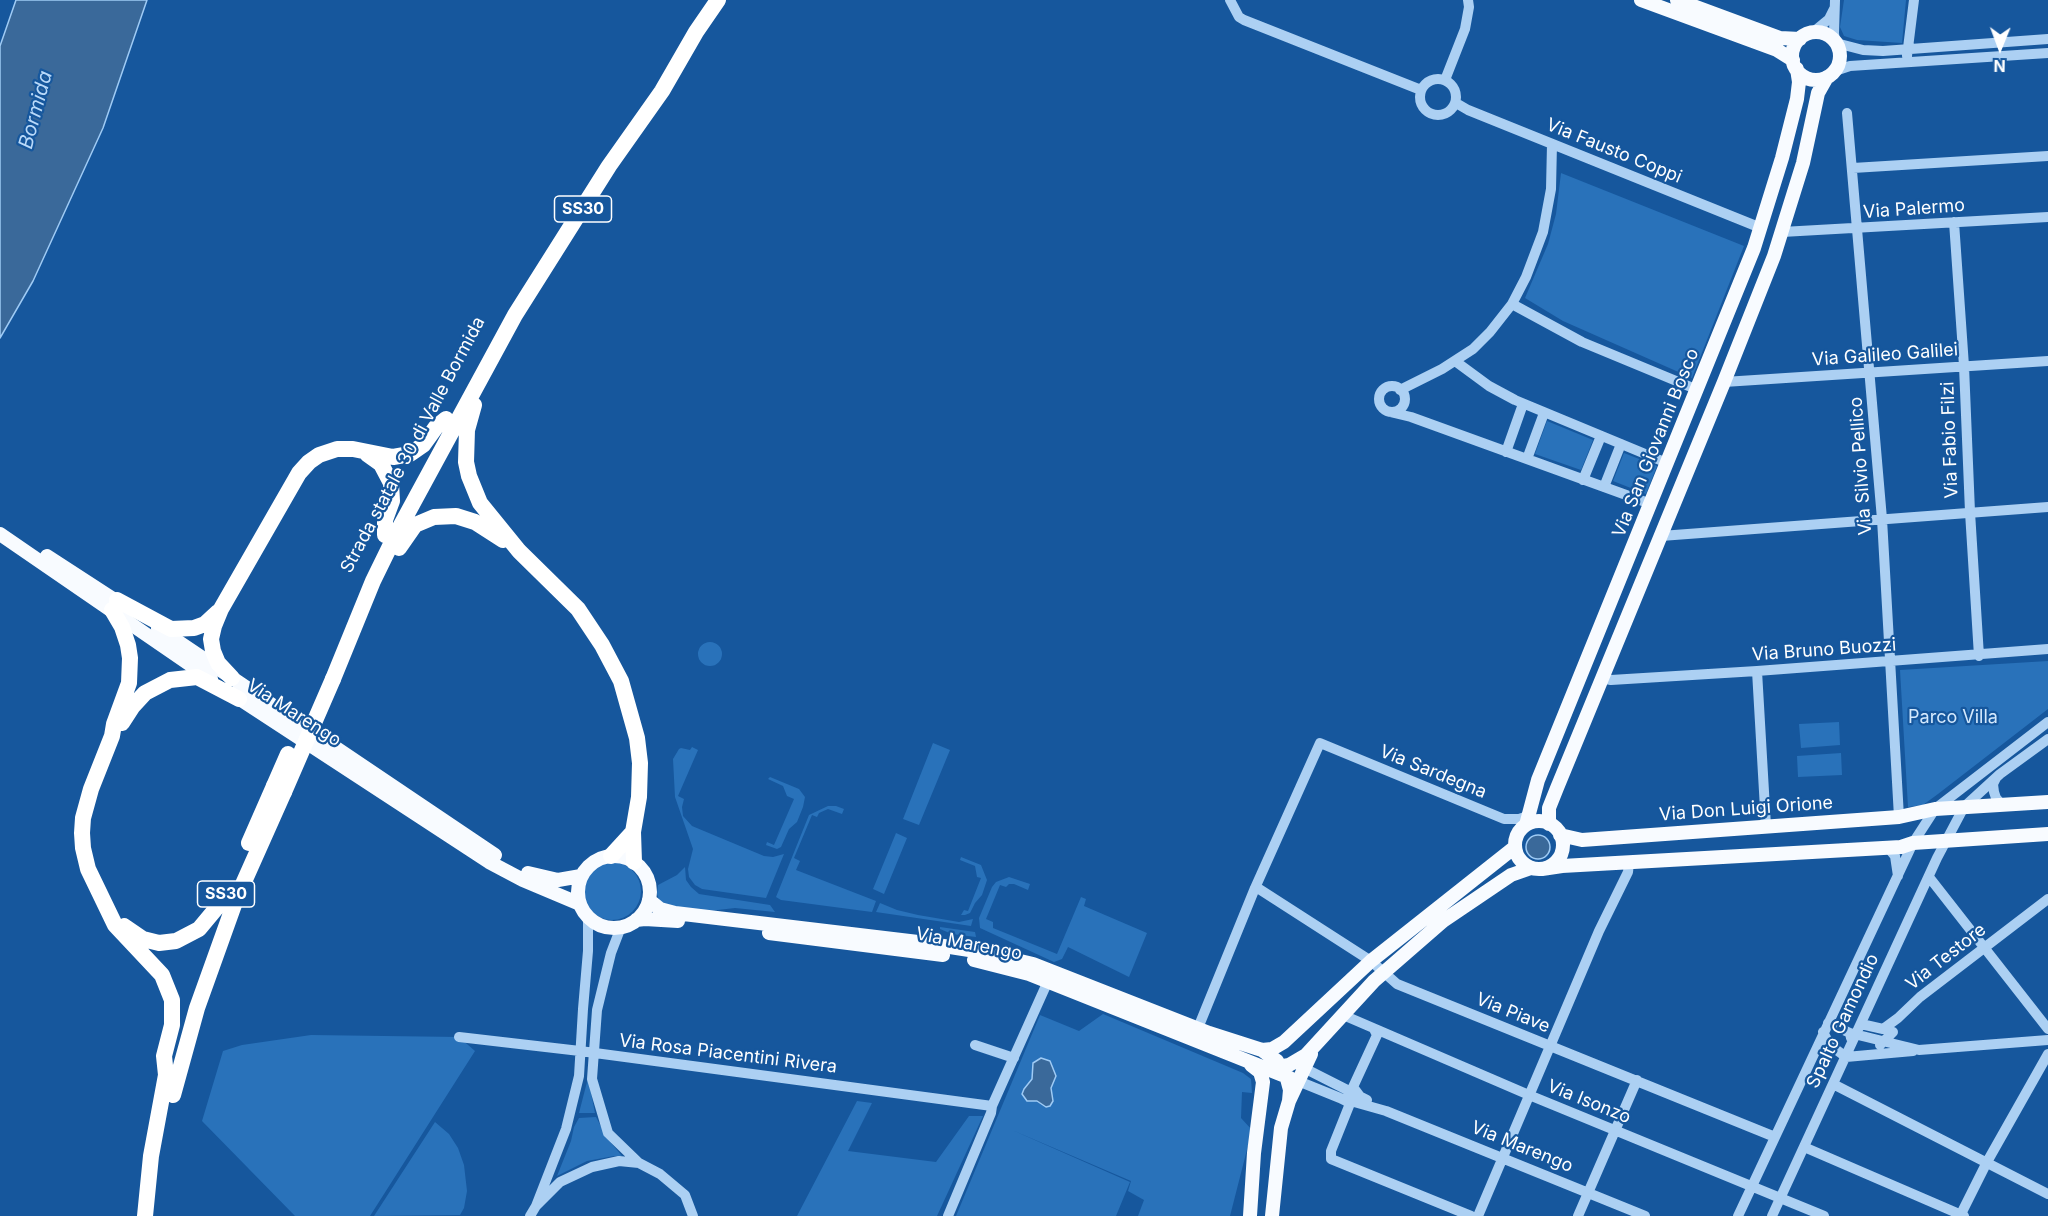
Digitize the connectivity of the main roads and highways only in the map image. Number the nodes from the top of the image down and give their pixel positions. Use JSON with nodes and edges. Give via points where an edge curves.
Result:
{"nodes":[{"id":1,"x":709,"y":0,"type":"edge"},
{"id":2,"x":718,"y":0,"type":"edge"},
{"id":3,"x":727,"y":0,"type":"edge"},
{"id":4,"x":1641,"y":0,"type":"edge"},
{"id":5,"x":1677,"y":0,"type":"edge"},
{"id":6,"x":1806,"y":36,"type":"junction"},
{"id":7,"x":1795,"y":64,"type":"junction"},
{"id":8,"x":1831,"y":74,"type":"junction"},
{"id":9,"x":662,"y":91,"type":"junction"},
{"id":10,"x":1761,"y":228,"type":"junction"},
{"id":11,"x":1782,"y":232,"type":"junction"},
{"id":12,"x":493,"y":355,"type":"junction"},
{"id":13,"x":1724,"y":382,"type":"junction"},
{"id":14,"x":1700,"y":385,"type":"junction"},
{"id":15,"x":446,"y":419,"type":"junction"},
{"id":16,"x":364,"y":451,"type":"junction"},
{"id":17,"x":0,"y":525,"type":"edge"},
{"id":18,"x":1641,"y":528,"type":"junction"},
{"id":19,"x":0,"y":534,"type":"edge"},
{"id":20,"x":385,"y":535,"type":"junction"},
{"id":21,"x":1661,"y":536,"type":"junction"},
{"id":22,"x":519,"y":551,"type":"junction"},
{"id":23,"x":373,"y":581,"type":"junction"},
{"id":24,"x":114,"y":605,"type":"junction"},
{"id":25,"x":221,"y":609,"type":"junction"},
{"id":26,"x":1581,"y":675,"type":"junction"},
{"id":27,"x":328,"y":677,"type":"junction"},
{"id":28,"x":232,"y":678,"type":"junction"},
{"id":29,"x":1602,"y":678,"type":"junction"},
{"id":30,"x":239,"y":699,"type":"junction"},
{"id":31,"x":112,"y":736,"type":"junction"},
{"id":32,"x":279,"y":789,"type":"junction"},
{"id":33,"x":2048,"y":802,"type":"edge"},
{"id":34,"x":1549,"y":824,"type":"junction"},
{"id":35,"x":1526,"y":825,"type":"junction"},
{"id":36,"x":633,"y":832,"type":"junction"},
{"id":37,"x":2048,"y":834,"type":"edge"},
{"id":38,"x":1560,"y":835,"type":"junction"},
{"id":39,"x":1515,"y":847,"type":"junction"},
{"id":40,"x":611,"y":856,"type":"junction"},
{"id":41,"x":634,"y":862,"type":"junction"},
{"id":42,"x":1536,"y":868,"type":"junction"},
{"id":43,"x":581,"y":876,"type":"junction"},
{"id":44,"x":224,"y":899,"type":"junction"},
{"id":45,"x":649,"y":900,"type":"junction"},
{"id":46,"x":580,"y":904,"type":"junction"},
{"id":47,"x":112,"y":916,"type":"junction"},
{"id":48,"x":636,"y":920,"type":"junction"},
{"id":49,"x":185,"y":1005,"type":"junction"},
{"id":50,"x":1326,"y":1034,"type":"junction"},
{"id":51,"x":1286,"y":1041,"type":"junction"},
{"id":52,"x":1262,"y":1050,"type":"junction"},
{"id":53,"x":1249,"y":1064,"type":"junction"},
{"id":54,"x":1285,"y":1068,"type":"junction"},
{"id":55,"x":172,"y":1076,"type":"junction"},
{"id":56,"x":1263,"y":1093,"type":"junction"},
{"id":57,"x":145,"y":1216,"type":"edge"},
{"id":58,"x":156,"y":1216,"type":"edge"},
{"id":59,"x":1250,"y":1216,"type":"edge"},
{"id":60,"x":1272,"y":1216,"type":"edge"}],
"edges":[{"from":1,"to":15,"type":"highway","name":"Strada statale 30 di Valle Bormida","number":"SS30","via":[[599,162],[507,310]]},
{"from":2,"to":9,"type":"highway","name":"Strada statale 30 di Valle Bormida","number":"SS30"},
{"from":3,"to":9,"type":"highway"},
{"from":4,"to":7,"type":"main road","via":[[1777,50]]},
{"from":5,"to":6,"type":"main road","via":[[1780,38]]},
{"from":6,"to":7,"type":"main road","via":[[1794,49]]},
{"from":6,"to":8,"type":"main road","via":[[1826,34],[1836,43],[1840,58]]},
{"from":7,"to":8,"type":"main road","via":[[1808,78],[1820,79]]},
{"from":7,"to":10,"type":"main road","name":"Via San Giovanni Bosco","via":[[1797,99]]},
{"from":8,"to":11,"type":"main road","via":[[1818,93],[1803,164]]},
{"from":9,"to":12,"type":"highway","name":"Strada statale 30 di Valle Bormida","number":"SS30","via":[[609,166]]},
{"from":10,"to":11,"type":"main road"},
{"from":10,"to":14,"type":"main road","name":"Via San Giovanni Bosco"},
{"from":11,"to":13,"type":"main road"},
{"from":12,"to":22,"type":"highway","via":[[493,368],[471,413],[466,462],[480,503]]},
{"from":12,"to":23,"type":"highway","name":"Strada statale 30 di Valle Bormida","number":"SS30"},
{"from":13,"to":14,"type":"main road"},
{"from":13,"to":21,"type":"main road"},
{"from":14,"to":18,"type":"main road","name":"Via San Giovanni Bosco"},
{"from":15,"to":16,"type":"highway","via":[[410,454],[393,457]]},
{"from":15,"to":20,"type":"highway","name":"Strada statale 30 di Valle Bormida","number":"SS30"},
{"from":16,"to":20,"type":"highway","via":[[381,464],[391,483],[392,501],[385,520]]},
{"from":16,"to":25,"type":"highway","via":[[337,449],[309,462]]},
{"from":17,"to":24,"type":"main road","name":"Via Marengo"},
{"from":18,"to":21,"type":"main road"},
{"from":18,"to":26,"type":"main road","name":"Via San Giovanni Bosco"},
{"from":19,"to":24,"type":"main road","name":"Via Marengo"},
{"from":20,"to":27,"type":"highway","name":"Strada statale 30 di Valle Bormida","number":"SS30","via":[[364,577]]},
{"from":21,"to":29,"type":"main road"},
{"from":22,"to":23,"type":"highway","via":[[476,522],[456,516],[434,517],[416,525],[384,574]]},
{"from":22,"to":36,"type":"highway","via":[[579,609],[621,681],[640,763]]},
{"from":23,"to":27,"type":"highway","name":"Strada statale 30 di Valle Bormida","number":"SS30"},
{"from":24,"to":25,"type":"highway","via":[[135,608],[171,629],[205,624]]},
{"from":24,"to":28,"type":"main road","name":"Via Marengo"},
{"from":24,"to":30,"type":"main road","name":"Via Marengo"},
{"from":24,"to":31,"type":"highway","via":[[130,658],[129,683]]},
{"from":25,"to":28,"type":"highway","via":[[214,626],[213,651]]},
{"from":26,"to":29,"type":"main road"},
{"from":26,"to":35,"type":"main road","name":"Via San Giovanni Bosco","via":[[1538,780]]},
{"from":27,"to":32,"type":"highway","name":"Strada statale 30 di Valle Bormida","number":"SS30","bridge":true},
{"from":28,"to":43,"type":"main road","name":"Via Marengo","via":[[512,865],[549,880]]},
{"from":29,"to":34,"type":"main road","via":[[1549,808]]},
{"from":30,"to":31,"type":"highway","via":[[197,677],[170,680],[145,693]]},
{"from":30,"to":46,"type":"main road","name":"Via Marengo","via":[[489,862]]},
{"from":31,"to":47,"type":"highway","via":[[83,818],[82,848]]},
{"from":32,"to":44,"type":"highway","name":"Strada statale 30 di Valle Bormida","number":"SS30"},
{"from":32,"to":49,"type":"highway","name":"Strada statale 30 di Valle Bormida","number":"SS30","via":[[235,902]]},
{"from":33,"to":38,"type":"main road","name":"Via Don Luigi Orione","via":[[1582,840]]},
{"from":34,"to":35,"type":"main road"},
{"from":34,"to":38,"type":"main road"},
{"from":35,"to":39,"type":"main road","name":"Via San Giovanni Bosco","via":[[1517,835]]},
{"from":36,"to":40,"type":"highway"},
{"from":36,"to":41,"type":"highway"},
{"from":37,"to":42,"type":"main road","via":[[1901,847]]},
{"from":38,"to":42,"type":"main road","via":[[1560,857],[1552,865]]},
{"from":39,"to":42,"type":"main road","via":[[1520,860]]},
{"from":39,"to":51,"type":"main road","name":"Via San Giovanni Bosco","via":[[1371,961]]},
{"from":40,"to":41,"type":"main road"},
{"from":40,"to":43,"type":"main road","via":[[594,862]]},
{"from":41,"to":45,"type":"main road","via":[[647,880]]},
{"from":42,"to":50,"type":"main road","via":[[1511,875],[1443,921],[1385,972]]},
{"from":43,"to":46,"type":"main road"},
{"from":44,"to":47,"type":"highway","via":[[199,929],[168,943],[143,939]]},
{"from":44,"to":49,"type":"highway","name":"Strada statale 30 di Valle Bormida","number":"SS30"},
{"from":45,"to":48,"type":"main road"},
{"from":45,"to":52,"type":"main road","via":[[660,909],[675,913],[868,935],[1003,956]]},
{"from":46,"to":48,"type":"main road","via":[[588,917],[606,927],[621,927]]},
{"from":47,"to":49,"type":"highway","via":[[122,934]]},
{"from":48,"to":53,"type":"main road","name":"Via Marengo","via":[[666,920],[962,957],[1006,967]]},
{"from":49,"to":55,"type":"highway","name":"Strada statale 30 di Valle Bormida","number":"SS30"},
{"from":50,"to":54,"type":"main road"},
{"from":50,"to":54,"type":"main road"},
{"from":51,"to":52,"type":"main road","name":"Via San Giovanni Bosco","via":[[1274,1049]]},
{"from":51,"to":54,"type":"main road"},
{"from":52,"to":54,"type":"main road"},
{"from":53,"to":54,"type":"main road","name":"Via Marengo"},
{"from":53,"to":56,"type":"main road","via":[[1262,1075]]},
{"from":54,"to":56,"type":"main road"},
{"from":54,"to":60,"type":"main road","via":[[1290,1090],[1281,1128]]},
{"from":55,"to":57,"type":"highway","via":[[153,1144]]},
{"from":55,"to":58,"type":"highway"},
{"from":56,"to":59,"type":"main road"}]}
